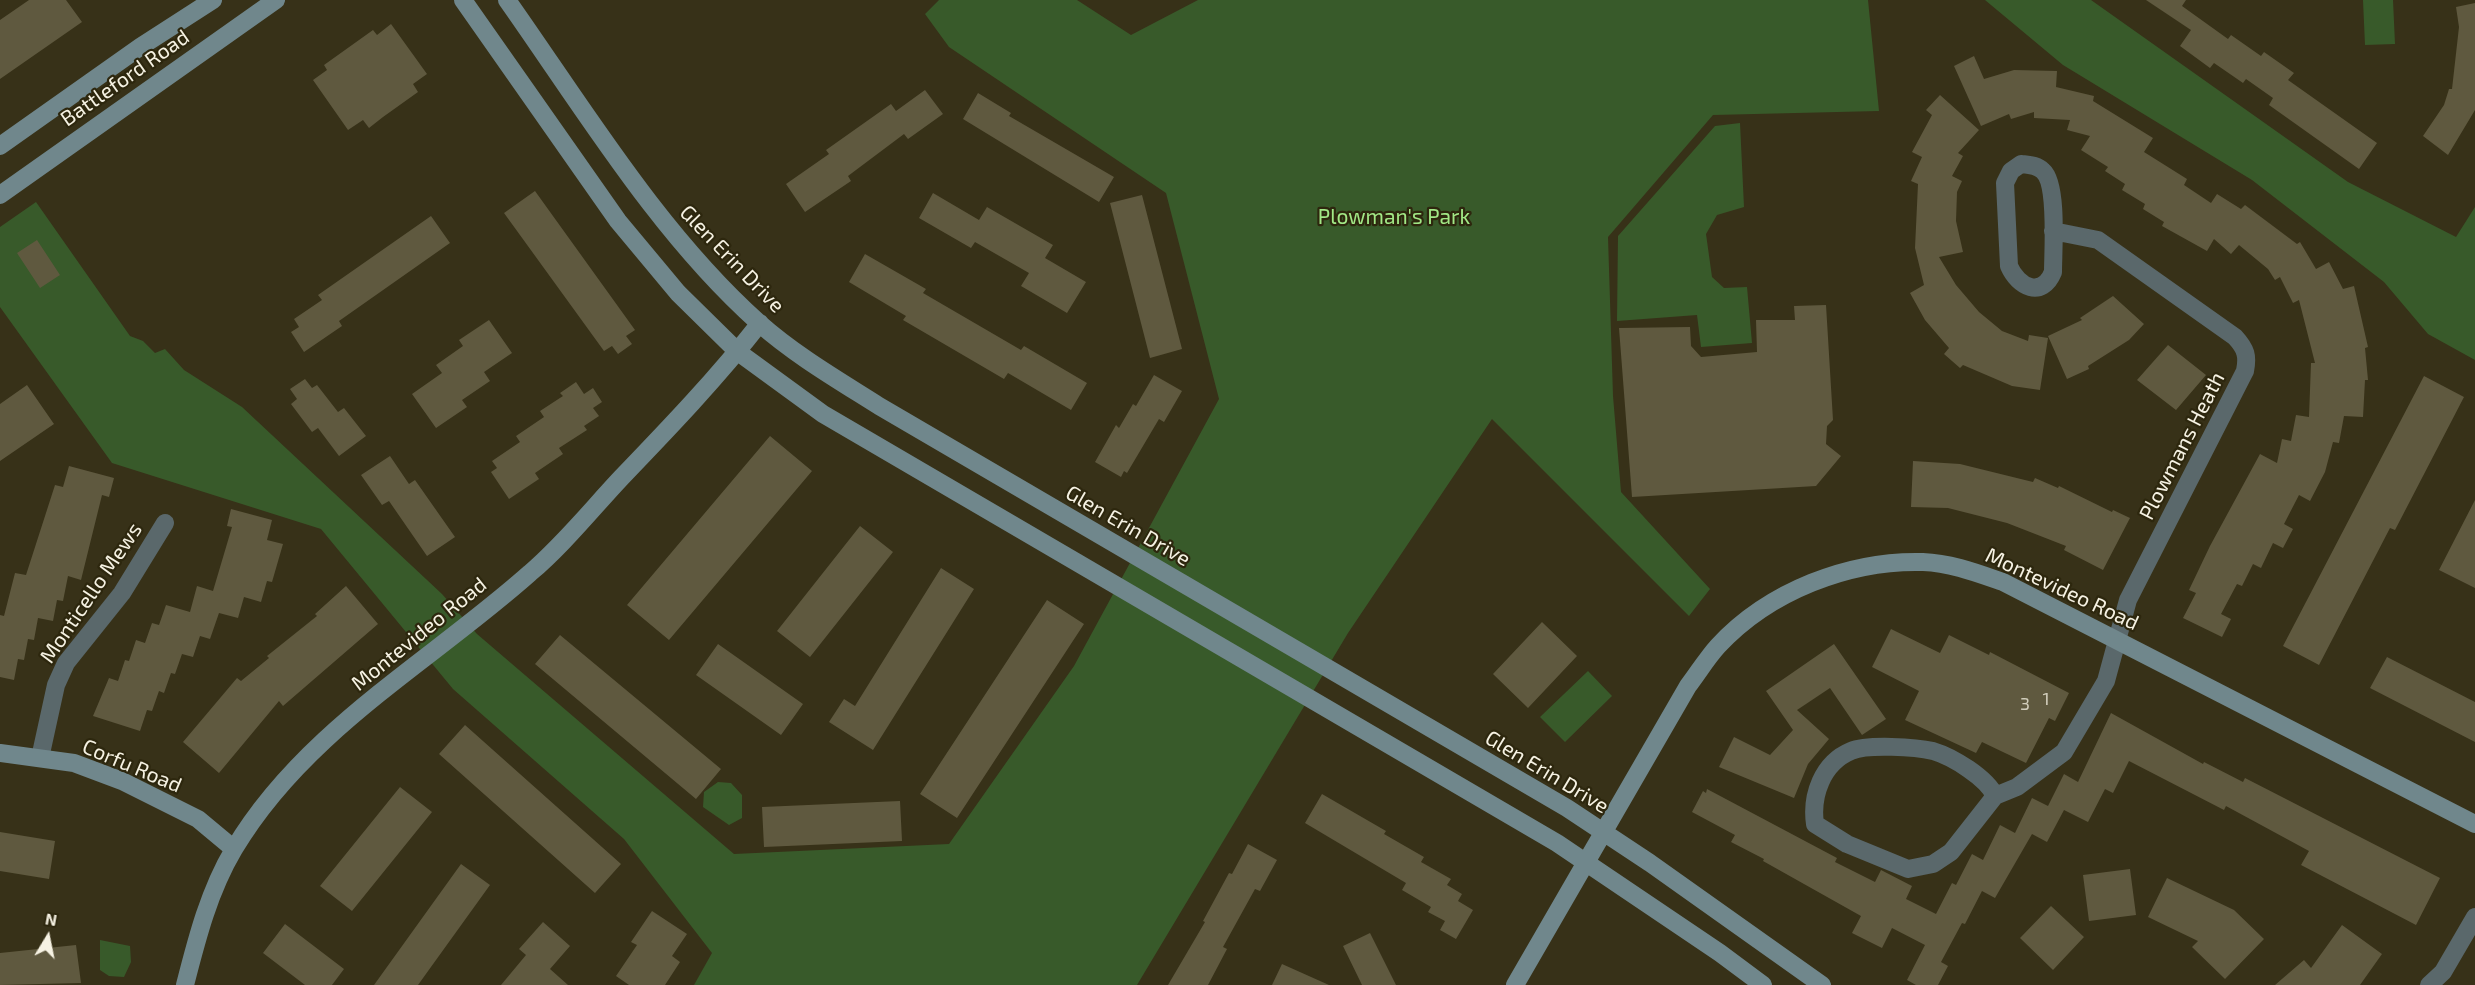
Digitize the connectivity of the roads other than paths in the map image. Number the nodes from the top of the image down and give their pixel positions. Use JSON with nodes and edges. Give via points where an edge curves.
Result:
{"nodes":[{"id":1,"x":213,"y":0,"type":"edge"},
{"id":2,"x":276,"y":0,"type":"edge"},
{"id":3,"x":463,"y":0,"type":"edge"},
{"id":4,"x":507,"y":0,"type":"edge"},
{"id":5,"x":0,"y":146,"type":"edge"},
{"id":6,"x":0,"y":195,"type":"edge"},
{"id":7,"x":2053,"y":231,"type":"junction"},
{"id":8,"x":760,"y":323,"type":"junction"},
{"id":9,"x":738,"y":352,"type":"junction"},
{"id":10,"x":165,"y":523,"type":"dead end"},
{"id":11,"x":2118,"y":640,"type":"junction"},
{"id":12,"x":0,"y":753,"type":"edge"},
{"id":13,"x":39,"y":758,"type":"junction"},
{"id":14,"x":1995,"y":796,"type":"junction"},
{"id":15,"x":2475,"y":824,"type":"edge"},
{"id":16,"x":1604,"y":831,"type":"junction"},
{"id":17,"x":234,"y":849,"type":"junction"},
{"id":18,"x":1586,"y":861,"type":"junction"},
{"id":19,"x":2475,"y":916,"type":"edge"},
{"id":20,"x":185,"y":985,"type":"edge"},
{"id":21,"x":1515,"y":985,"type":"edge"},
{"id":22,"x":1763,"y":985,"type":"edge"},
{"id":23,"x":1822,"y":985,"type":"edge"},
{"id":24,"x":2429,"y":985,"type":"edge"}],
"edges":[{"from":1,"to":5,"type":"street","name":"Battleford Road"},
{"from":2,"to":6,"type":"street","name":"Battleford Road"},
{"from":3,"to":9,"type":"street","via":[[618,221],[678,293]]},
{"from":4,"to":8,"type":"street","name":"Glen Erin Drive","via":[[668,227]]},
{"from":7,"to":7,"type":"street","via":[[2050,186],[2045,172],[2035,165],[2021,164],[2011,171],[2005,183],[2009,266],[2014,278],[2026,287],[2039,287],[2053,272]]},
{"from":7,"to":11,"type":"street","name":"Plowmans Heath","via":[[2098,240],[2235,337],[2245,347],[2247,358],[2245,371],[2128,600]]},
{"from":8,"to":9,"type":"street","name":"Montevideo Road"},
{"from":8,"to":16,"type":"street","name":"Glen Erin Drive","via":[[879,406]]},
{"from":9,"to":17,"type":"street","name":"Montevideo Road","via":[[531,573],[321,742],[278,788]]},
{"from":9,"to":18,"type":"street","via":[[831,419]]},
{"from":10,"to":13,"type":"street","name":"Monticello Mews","via":[[122,593],[66,663],[56,685]]},
{"from":11,"to":14,"type":"street","via":[[2106,681],[2064,752],[2017,787]]},
{"from":11,"to":15,"type":"street","name":"Montevideo Road"},
{"from":11,"to":16,"type":"street","name":"Montevideo Road","via":[[2003,582],[1964,568],[1924,562],[1884,564],[1806,585],[1767,605],[1717,646],[1688,686]]},
{"from":12,"to":13,"type":"street","name":"Corfu Road"},
{"from":13,"to":17,"type":"street","name":"Corfu Road","via":[[74,763],[122,781],[198,819]]},
{"from":14,"to":14,"type":"street","via":[[1981,777],[1934,752],[1887,747],[1851,750],[1833,764],[1818,784],[1812,808],[1815,824],[1847,844],[1908,869],[1933,864],[1951,852]]},
{"from":16,"to":18,"type":"street","name":"Montevideo Road"},
{"from":16,"to":23,"type":"street","name":"Glen Erin Drive"},
{"from":17,"to":20,"type":"street","name":"Montevideo Road","via":[[213,891]]},
{"from":18,"to":21,"type":"street","name":"Montevideo Road"},
{"from":18,"to":22,"type":"street"},
{"from":19,"to":24,"type":"street","via":[[2443,972]]}]}
